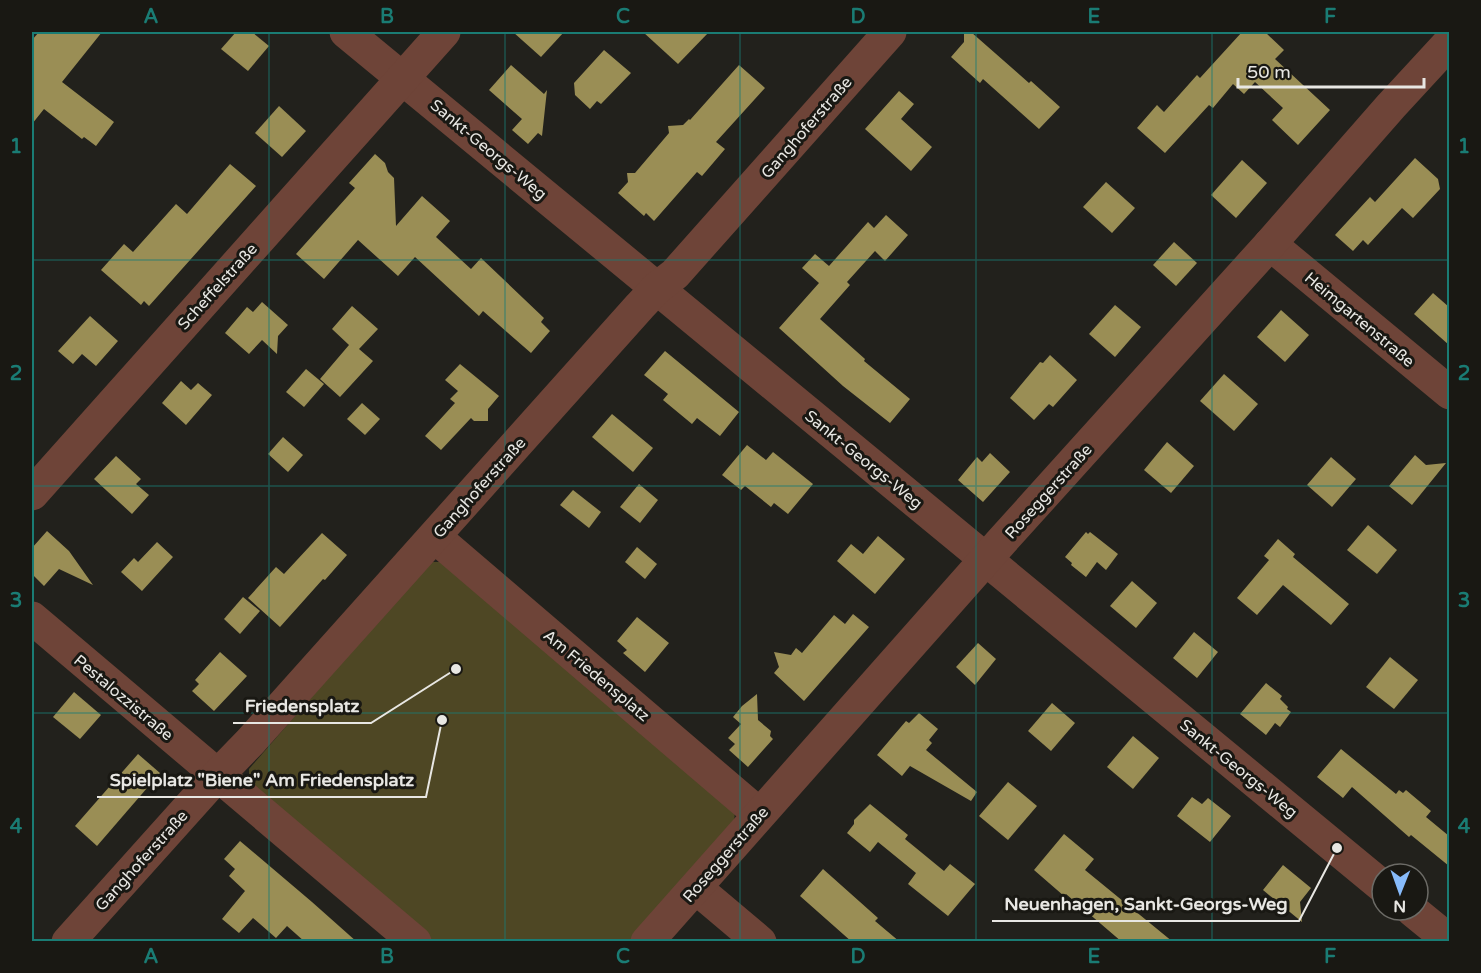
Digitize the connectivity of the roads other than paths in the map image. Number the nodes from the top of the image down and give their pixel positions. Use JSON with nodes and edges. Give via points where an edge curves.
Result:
{"nodes":[{"id":1,"x":346,"y":32,"type":"edge"},
{"id":2,"x":444,"y":32,"type":"edge"},
{"id":3,"x":890,"y":32,"type":"edge"},
{"id":4,"x":1449,"y":42,"type":"edge"},
{"id":5,"x":403,"y":78,"type":"junction"},
{"id":6,"x":1270,"y":244,"type":"junction"},
{"id":7,"x":657,"y":288,"type":"junction"},
{"id":8,"x":1449,"y":393,"type":"edge"},
{"id":9,"x":32,"y":494,"type":"edge"},
{"id":10,"x":435,"y":537,"type":"junction"},
{"id":11,"x":987,"y":560,"type":"junction"},
{"id":12,"x":32,"y":618,"type":"edge"},
{"id":13,"x":217,"y":776,"type":"junction"},
{"id":14,"x":759,"y":814,"type":"junction"},
{"id":15,"x":1370,"y":876,"type":"edge"},
{"id":16,"x":696,"y":888,"type":"junction"},
{"id":17,"x":1426,"y":922,"type":"edge"},
{"id":18,"x":1449,"y":941,"type":"edge"},
{"id":19,"x":68,"y":942,"type":"edge"},
{"id":20,"x":414,"y":942,"type":"edge"},
{"id":21,"x":647,"y":942,"type":"edge"},
{"id":22,"x":760,"y":942,"type":"edge"}],
"edges":[{"from":1,"to":5,"type":"street","name":"Sankt-Georgs-Weg"},
{"from":2,"to":5,"type":"street","name":"Scheffelstraße"},
{"from":3,"to":7,"type":"street","name":"Ganghoferstraße","via":[[675,274]]},
{"from":4,"to":6,"type":"street","name":"Roseggerstraße"},
{"from":5,"to":7,"type":"street","name":"Sankt-Georgs-Weg"},
{"from":5,"to":9,"type":"street","name":"Scheffelstraße"},
{"from":6,"to":8,"type":"street","name":"Heimgartenstraße"},
{"from":6,"to":11,"type":"street","name":"Roseggerstraße"},
{"from":7,"to":10,"type":"street","name":"Ganghoferstraße"},
{"from":7,"to":11,"type":"street","name":"Sankt-Georgs-Weg"},
{"from":10,"to":13,"type":"street","name":"Ganghoferstraße"},
{"from":10,"to":14,"type":"street","name":"Am Friedensplatz"},
{"from":11,"to":14,"type":"street","name":"Roseggerstraße"},
{"from":11,"to":15,"type":"street","name":"Sankt-Georgs-Weg"},
{"from":12,"to":13,"type":"street","name":"Pestalozzistraße"},
{"from":13,"to":19,"type":"street","name":"Ganghoferstraße"},
{"from":13,"to":20,"type":"street"},
{"from":14,"to":16,"type":"street","name":"Roseggerstraße"},
{"from":16,"to":21,"type":"street","name":"Roseggerstraße"},
{"from":16,"to":22,"type":"street"},
{"from":17,"to":18,"type":"street"}]}
